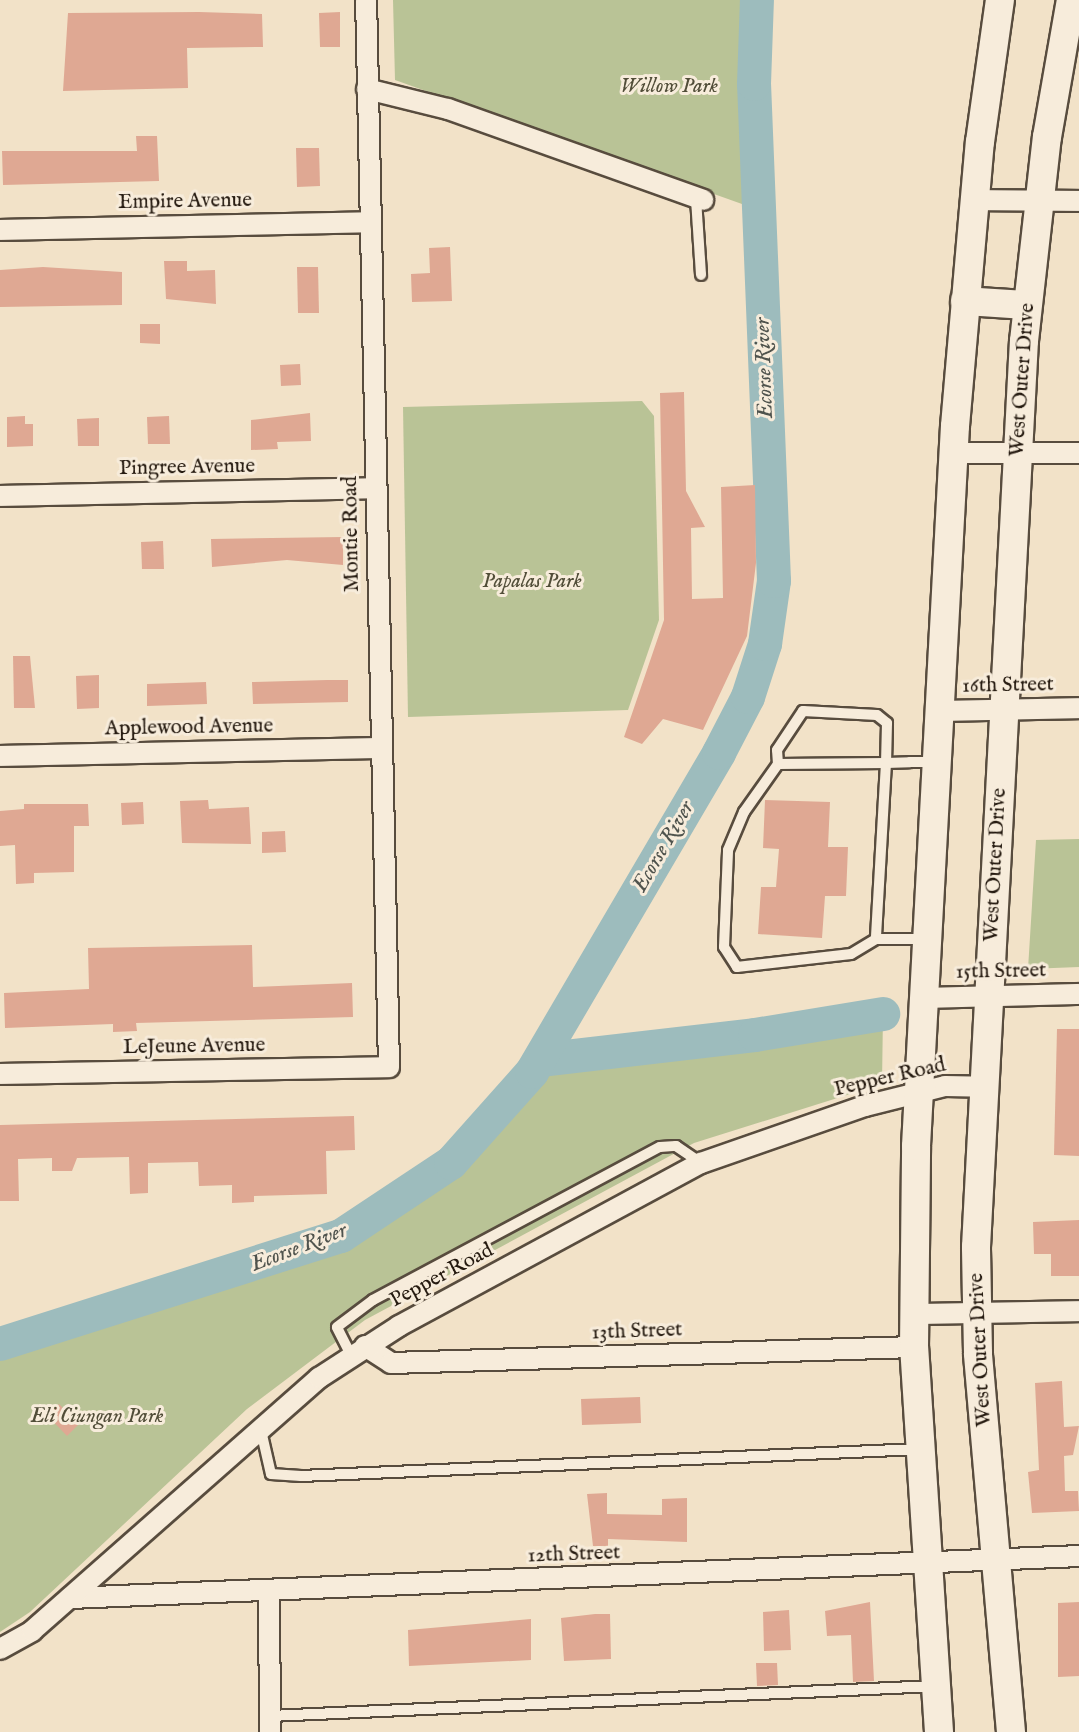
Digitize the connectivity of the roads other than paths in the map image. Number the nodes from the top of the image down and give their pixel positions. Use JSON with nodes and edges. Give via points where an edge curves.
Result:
{"nodes":[{"id":1,"x":366,"y":0,"type":"edge"},
{"id":2,"x":1000,"y":0,"type":"edge"},
{"id":3,"x":1071,"y":0,"type":"edge"},
{"id":4,"x":367,"y":88,"type":"junction"},
{"id":5,"x":700,"y":200,"type":"joint"},
{"id":6,"x":974,"y":200,"type":"junction"},
{"id":7,"x":1079,"y":201,"type":"edge"},
{"id":8,"x":1040,"y":202,"type":"junction"},
{"id":9,"x":371,"y":222,"type":"junction"},
{"id":10,"x":0,"y":230,"type":"edge"},
{"id":11,"x":701,"y":275,"type":"dead end"},
{"id":12,"x":964,"y":301,"type":"junction"},
{"id":13,"x":1027,"y":305,"type":"junction"},
{"id":14,"x":953,"y":453,"type":"junction"},
{"id":15,"x":1079,"y":453,"type":"edge"},
{"id":16,"x":1017,"y":454,"type":"junction"},
{"id":17,"x":375,"y":488,"type":"junction"},
{"id":18,"x":0,"y":496,"type":"edge"},
{"id":19,"x":1079,"y":708,"type":"edge"},
{"id":20,"x":1004,"y":710,"type":"junction"},
{"id":21,"x":938,"y":711,"type":"junction"},
{"id":22,"x":380,"y":748,"type":"junction"},
{"id":23,"x":0,"y":756,"type":"edge"},
{"id":24,"x":886,"y":762,"type":"junction"},
{"id":25,"x":935,"y":762,"type":"junction"},
{"id":26,"x":778,"y":764,"type":"junction"},
{"id":27,"x":876,"y":939,"type":"junction"},
{"id":28,"x":927,"y":939,"type":"junction"},
{"id":29,"x":1079,"y":994,"type":"edge"},
{"id":30,"x":989,"y":997,"type":"junction"},
{"id":31,"x":924,"y":998,"type":"junction"},
{"id":32,"x":389,"y":1067,"type":"joint"},
{"id":33,"x":0,"y":1074,"type":"edge"},
{"id":34,"x":984,"y":1087,"type":"junction"},
{"id":35,"x":919,"y":1092,"type":"junction"},
{"id":36,"x":701,"y":1163,"type":"junction"},
{"id":37,"x":1079,"y":1311,"type":"edge"},
{"id":38,"x":977,"y":1313,"type":"junction"},
{"id":39,"x":915,"y":1314,"type":"junction"},
{"id":40,"x":915,"y":1347,"type":"junction"},
{"id":41,"x":358,"y":1351,"type":"junction"},
{"id":42,"x":260,"y":1426,"type":"junction"},
{"id":43,"x":920,"y":1449,"type":"junction"},
{"id":44,"x":1079,"y":1556,"type":"edge"},
{"id":45,"x":995,"y":1558,"type":"junction"},
{"id":46,"x":925,"y":1566,"type":"junction"},
{"id":47,"x":268,"y":1591,"type":"junction"},
{"id":48,"x":70,"y":1598,"type":"junction"},
{"id":49,"x":0,"y":1649,"type":"edge"},
{"id":50,"x":935,"y":1686,"type":"junction"},
{"id":51,"x":270,"y":1724,"type":"edge"},
{"id":52,"x":939,"y":1732,"type":"edge"},
{"id":53,"x":1011,"y":1732,"type":"edge"}],
"edges":[{"from":1,"to":4,"type":"street","name":"Montie Road"},
{"from":2,"to":6,"type":"main road"},
{"from":3,"to":8,"type":"main road","name":"West Outer Drive"},
{"from":4,"to":5,"type":"street","via":[[448,109]]},
{"from":4,"to":9,"type":"street","name":"Montie Road"},
{"from":5,"to":11,"type":"lane"},
{"from":6,"to":8,"type":"street"},
{"from":6,"to":12,"type":"main road"},
{"from":7,"to":8,"type":"street"},
{"from":8,"to":13,"type":"main road","name":"West Outer Drive"},
{"from":9,"to":10,"type":"street","name":"Empire Avenue"},
{"from":9,"to":17,"type":"street","name":"Montie Road"},
{"from":12,"to":13,"type":"main road"},
{"from":12,"to":14,"type":"main road"},
{"from":13,"to":16,"type":"main road","name":"West Outer Drive"},
{"from":14,"to":16,"type":"street"},
{"from":14,"to":21,"type":"main road"},
{"from":15,"to":16,"type":"street"},
{"from":16,"to":20,"type":"main road","name":"West Outer Drive"},
{"from":17,"to":18,"type":"street","name":"Pingree Avenue"},
{"from":17,"to":22,"type":"street","name":"Montie Road"},
{"from":19,"to":20,"type":"street","name":"16th Street"},
{"from":20,"to":21,"type":"street","name":"16th Street"},
{"from":20,"to":30,"type":"main road","name":"West Outer Drive"},
{"from":21,"to":25,"type":"main road"},
{"from":22,"to":23,"type":"street","name":"Applewood Avenue"},
{"from":22,"to":32,"type":"street","name":"Montie Road"},
{"from":24,"to":25,"type":"lane"},
{"from":24,"to":26,"type":"lane"},
{"from":24,"to":26,"type":"lane","via":[[887,729],[877,716],[803,711],[777,750]]},
{"from":24,"to":27,"type":"lane"},
{"from":25,"to":28,"type":"main road"},
{"from":26,"to":27,"type":"lane","via":[[744,812],[728,850],[728,957],[737,967],[814,959],[859,952]]},
{"from":27,"to":28,"type":"lane"},
{"from":28,"to":31,"type":"main road"},
{"from":29,"to":30,"type":"street","name":"15th Street"},
{"from":30,"to":31,"type":"street","name":"15th Street"},
{"from":30,"to":34,"type":"main road","name":"West Outer Drive"},
{"from":31,"to":35,"type":"main road"},
{"from":32,"to":33,"type":"street","name":"LeJeune Avenue"},
{"from":34,"to":35,"type":"street","name":"Pepper Road"},
{"from":34,"to":38,"type":"main road","name":"West Outer Drive"},
{"from":35,"to":36,"type":"street","name":"Pepper Road"},
{"from":35,"to":39,"type":"main road"},
{"from":36,"to":41,"type":"street","name":"Pepper Road"},
{"from":36,"to":41,"type":"lane","via":[[676,1146],[660,1147],[373,1300],[337,1327]]},
{"from":37,"to":38,"type":"street"},
{"from":38,"to":39,"type":"street"},
{"from":38,"to":45,"type":"main road","name":"West Outer Drive"},
{"from":39,"to":40,"type":"main road"},
{"from":40,"to":41,"type":"street","name":"13th Street","via":[[392,1363]]},
{"from":40,"to":43,"type":"main road"},
{"from":41,"to":42,"type":"street","name":"Pepper Road"},
{"from":42,"to":43,"type":"lane","via":[[271,1474],[301,1476]]},
{"from":42,"to":48,"type":"street","name":"Pepper Road"},
{"from":43,"to":46,"type":"main road"},
{"from":44,"to":45,"type":"street","name":"12th Street"},
{"from":45,"to":46,"type":"street","name":"12th Street"},
{"from":45,"to":53,"type":"main road","name":"West Outer Drive"},
{"from":46,"to":47,"type":"street","name":"12th Street"},
{"from":46,"to":50,"type":"main road"},
{"from":47,"to":48,"type":"street","name":"12th Street"},
{"from":47,"to":51,"type":"street"},
{"from":48,"to":49,"type":"street","name":"Pepper Road"},
{"from":50,"to":51,"type":"lane"},
{"from":50,"to":52,"type":"main road"}]}
